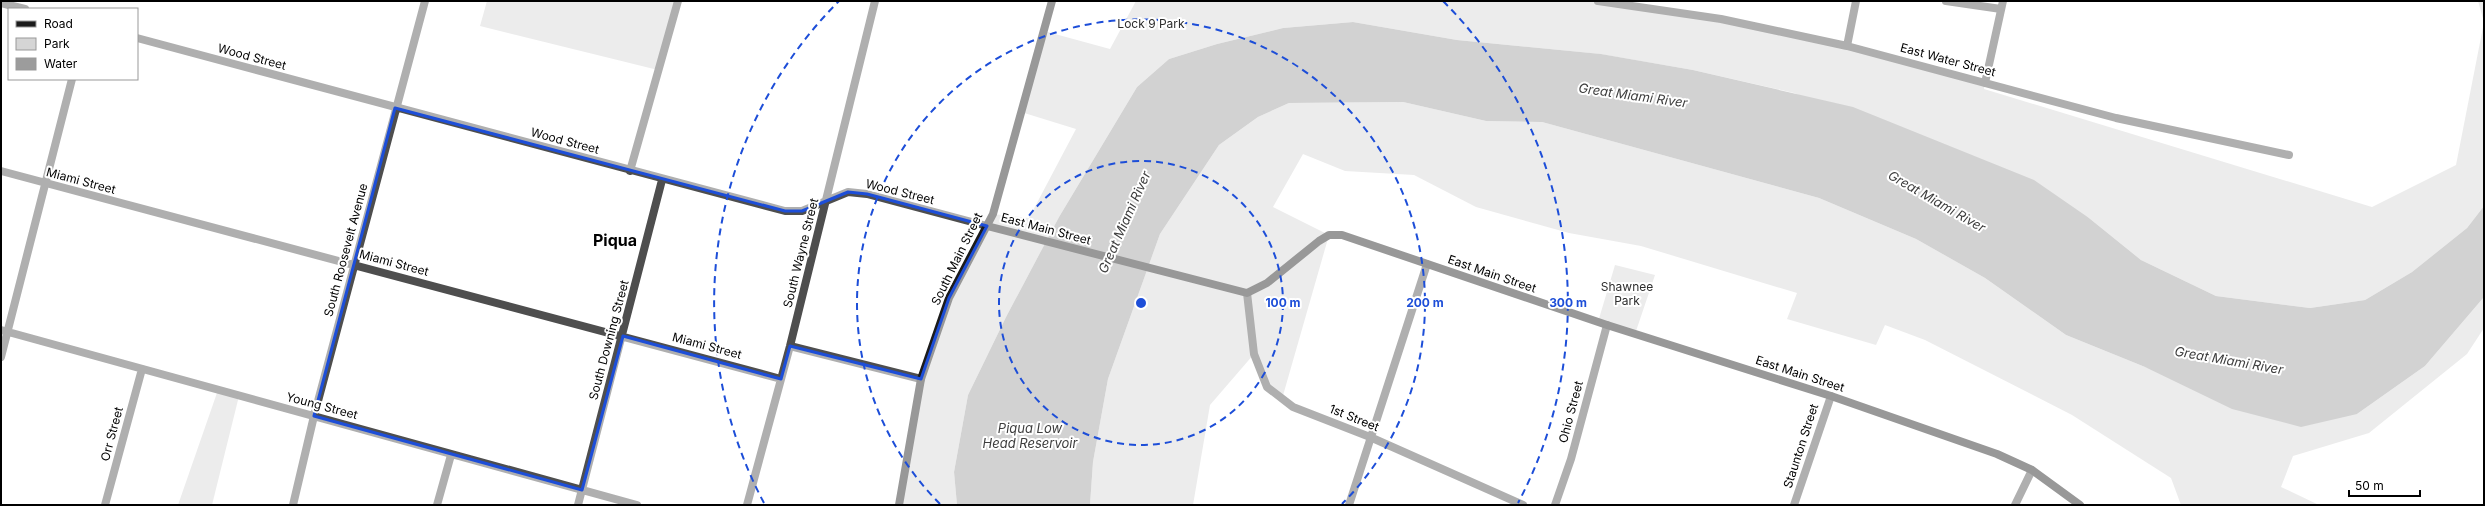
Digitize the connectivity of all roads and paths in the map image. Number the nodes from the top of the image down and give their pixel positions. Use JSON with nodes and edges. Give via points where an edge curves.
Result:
{"nodes":[{"id":1,"x":425,"y":1,"type":"edge"},
{"id":2,"x":678,"y":1,"type":"edge"},
{"id":3,"x":1052,"y":1,"type":"edge"},
{"id":4,"x":1598,"y":1,"type":"edge"},
{"id":5,"x":1856,"y":1,"type":"edge"},
{"id":6,"x":1946,"y":1,"type":"edge"},
{"id":7,"x":1,"y":3,"type":"edge"},
{"id":8,"x":875,"y":3,"type":"edge"},
{"id":9,"x":2002,"y":5,"type":"edge"},
{"id":10,"x":21,"y":8,"type":"edge"},
{"id":11,"x":138,"y":38,"type":"edge"},
{"id":12,"x":1847,"y":46,"type":"junction"},
{"id":13,"x":72,"y":80,"type":"edge"},
{"id":14,"x":1986,"y":83,"type":"junction"},
{"id":15,"x":395,"y":108,"type":"junction"},
{"id":16,"x":2289,"y":155,"type":"dead end"},
{"id":17,"x":1,"y":171,"type":"edge"},
{"id":18,"x":630,"y":171,"type":"junction"},
{"id":19,"x":662,"y":180,"type":"junction"},
{"id":20,"x":44,"y":183,"type":"junction"},
{"id":21,"x":826,"y":200,"type":"junction"},
{"id":22,"x":987,"y":226,"type":"junction"},
{"id":23,"x":1427,"y":264,"type":"junction"},
{"id":24,"x":356,"y":265,"type":"junction"},
{"id":25,"x":1248,"y":293,"type":"junction"},
{"id":26,"x":1607,"y":325,"type":"junction"},
{"id":27,"x":4,"y":331,"type":"edge"},
{"id":28,"x":623,"y":336,"type":"junction"},
{"id":29,"x":790,"y":346,"type":"junction"},
{"id":30,"x":1,"y":357,"type":"edge"},
{"id":31,"x":142,"y":369,"type":"junction"},
{"id":32,"x":781,"y":379,"type":"junction"},
{"id":33,"x":921,"y":379,"type":"junction"},
{"id":34,"x":1830,"y":396,"type":"junction"},
{"id":35,"x":314,"y":416,"type":"junction"},
{"id":36,"x":1370,"y":437,"type":"junction"},
{"id":37,"x":451,"y":454,"type":"junction"},
{"id":38,"x":2032,"y":470,"type":"junction"},
{"id":39,"x":582,"y":490,"type":"junction"},
{"id":40,"x":105,"y":505,"type":"edge"},
{"id":41,"x":293,"y":505,"type":"edge"},
{"id":42,"x":437,"y":505,"type":"edge"},
{"id":43,"x":578,"y":505,"type":"edge"},
{"id":44,"x":637,"y":505,"type":"edge"},
{"id":45,"x":747,"y":505,"type":"edge"},
{"id":46,"x":899,"y":505,"type":"edge"},
{"id":47,"x":1349,"y":505,"type":"edge"},
{"id":48,"x":1523,"y":505,"type":"edge"},
{"id":49,"x":1555,"y":505,"type":"edge"},
{"id":50,"x":1794,"y":505,"type":"edge"},
{"id":51,"x":2015,"y":505,"type":"edge"},
{"id":52,"x":2080,"y":505,"type":"edge"}],
"edges":[{"from":1,"to":15,"type":"street","name":"South Roosevelt Avenue"},
{"from":2,"to":18,"type":"street"},
{"from":3,"to":22,"type":"street","name":"South Main Street","via":[[993,214]]},
{"from":4,"to":12,"type":"street","name":"East Water Street","via":[[1721,19]]},
{"from":5,"to":12,"type":"street"},
{"from":6,"to":9,"type":"street"},
{"from":7,"to":10,"type":"street"},
{"from":8,"to":21,"type":"street","name":"South Wayne Street"},
{"from":9,"to":14,"type":"street"},
{"from":11,"to":15,"type":"street","name":"Wood Street"},
{"from":12,"to":14,"type":"street","name":"East Water Street"},
{"from":13,"to":20,"type":"street"},
{"from":14,"to":16,"type":"street","name":"East Water Street","via":[[2116,118]]},
{"from":15,"to":18,"type":"street","name":"Wood Street"},
{"from":15,"to":24,"type":"street","name":"South Roosevelt Avenue"},
{"from":17,"to":20,"type":"street","name":"Miami Street"},
{"from":18,"to":19,"type":"street","name":"Wood Street"},
{"from":19,"to":21,"type":"street","name":"Wood Street","via":[[785,211],[802,211]]},
{"from":19,"to":28,"type":"street","name":"South Downing Street"},
{"from":20,"to":24,"type":"street","name":"Miami Street"},
{"from":20,"to":27,"type":"street"},
{"from":21,"to":22,"type":"street","name":"Wood Street","via":[[848,192],[867,194]]},
{"from":21,"to":29,"type":"street","name":"South Wayne Street"},
{"from":22,"to":25,"type":"street","name":"East Main Street"},
{"from":22,"to":33,"type":"street","name":"South Main Street","via":[[971,252],[950,298]]},
{"from":23,"to":25,"type":"street","name":"East Main Street","via":[[1342,235],[1329,235],[1267,283]]},
{"from":23,"to":26,"type":"street","name":"East Main Street"},
{"from":23,"to":36,"type":"street"},
{"from":24,"to":28,"type":"street","name":"Miami Street"},
{"from":24,"to":35,"type":"street","name":"South Roosevelt Avenue"},
{"from":25,"to":36,"type":"street","name":"1st Street","via":[[1254,354],[1267,388],[1293,407]]},
{"from":26,"to":34,"type":"street","name":"East Main Street"},
{"from":26,"to":49,"type":"street","name":"Ohio Street","via":[[1571,459]]},
{"from":27,"to":30,"type":"street"},
{"from":27,"to":31,"type":"street","name":"Young Street"},
{"from":28,"to":32,"type":"street","name":"Miami Street"},
{"from":28,"to":39,"type":"street","name":"South Downing Street"},
{"from":29,"to":32,"type":"street","name":"South Wayne Street"},
{"from":29,"to":33,"type":"street"},
{"from":31,"to":35,"type":"street","name":"Young Street"},
{"from":31,"to":40,"type":"street","name":"Orr Street"},
{"from":32,"to":45,"type":"street","name":"South Wayne Street"},
{"from":33,"to":46,"type":"street","name":"South Main Street"},
{"from":34,"to":38,"type":"street","name":"East Main Street","via":[[1997,454]]},
{"from":34,"to":50,"type":"street","name":"Staunton Street"},
{"from":35,"to":37,"type":"street","name":"Young Street"},
{"from":35,"to":41,"type":"street","name":"South Roosevelt Avenue"},
{"from":36,"to":47,"type":"street"},
{"from":36,"to":48,"type":"street","name":"1st Street"},
{"from":37,"to":39,"type":"street","name":"Young Street"},
{"from":37,"to":42,"type":"street"},
{"from":38,"to":51,"type":"street"},
{"from":38,"to":52,"type":"street","name":"East Main Street"},
{"from":39,"to":43,"type":"street","name":"South Downing Street"},
{"from":39,"to":44,"type":"street","name":"Young Street"}]}
